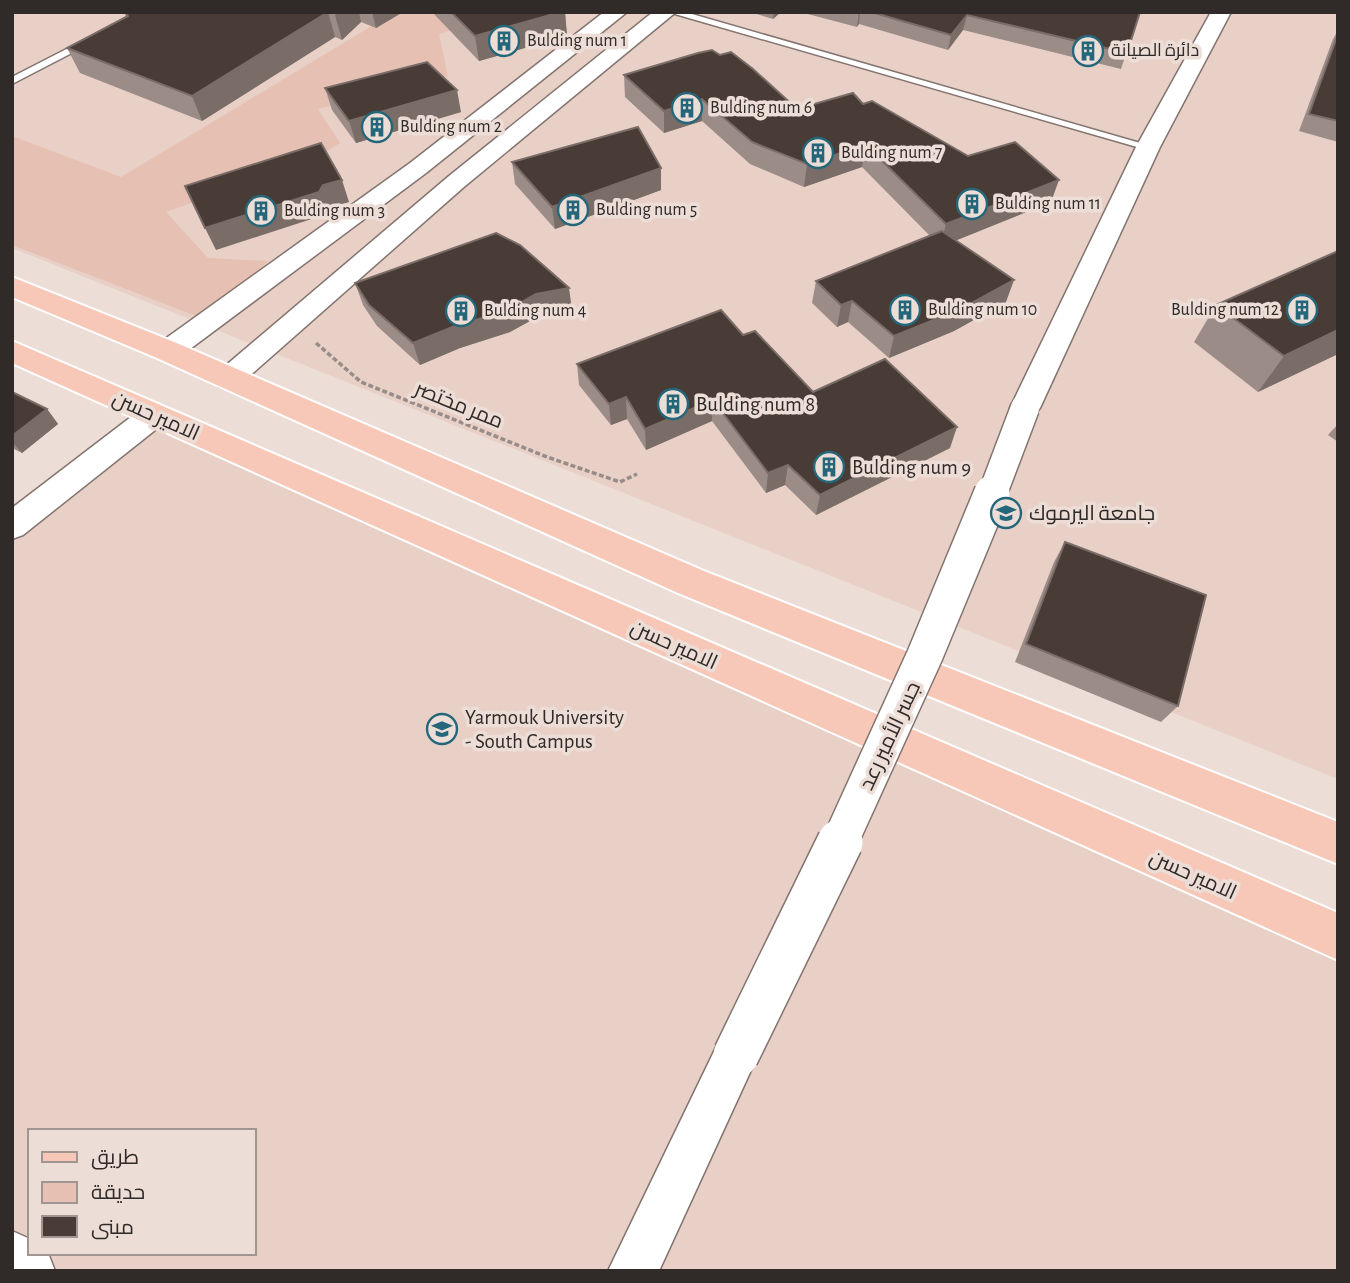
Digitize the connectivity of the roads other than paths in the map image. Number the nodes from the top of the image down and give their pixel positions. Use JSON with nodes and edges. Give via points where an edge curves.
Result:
{"nodes":[{"id":1,"x":617,"y":12,"type":"edge"},
{"id":2,"x":666,"y":12,"type":"edge"},
{"id":3,"x":673,"y":12,"type":"edge"},
{"id":4,"x":1222,"y":12,"type":"edge"},
{"id":5,"x":96,"y":37,"type":"edge"},
{"id":6,"x":12,"y":81,"type":"edge"},
{"id":7,"x":1148,"y":147,"type":"junction"},
{"id":8,"x":418,"y":168,"type":"junction"},
{"id":9,"x":457,"y":181,"type":"junction"},
{"id":10,"x":12,"y":286,"type":"edge"},
{"id":11,"x":12,"y":351,"type":"edge"},
{"id":12,"x":168,"y":351,"type":"junction"},
{"id":13,"x":228,"y":379,"type":"junction"},
{"id":14,"x":153,"y":415,"type":"junction"},
{"id":15,"x":12,"y":526,"type":"edge"},
{"id":16,"x":1338,"y":844,"type":"edge"},
{"id":17,"x":1338,"y":937,"type":"edge"},
{"id":18,"x":12,"y":1256,"type":"edge"},
{"id":19,"x":30,"y":1271,"type":"edge"},
{"id":20,"x":633,"y":1271,"type":"edge"}],
"edges":[{"from":1,"to":8,"type":"street"},
{"from":2,"to":9,"type":"street"},
{"from":3,"to":7,"type":"lane"},
{"from":4,"to":7,"type":"street","name":"جسر الأمير رعد"},
{"from":5,"to":6,"type":"lane"},
{"from":7,"to":20,"type":"street","name":"جسر الأمير رعد","bridge":true,"via":[[1025,408],[892,734]]},
{"from":8,"to":9,"type":"street"},
{"from":8,"to":12,"type":"street"},
{"from":9,"to":13,"type":"street"},
{"from":10,"to":12,"type":"main road"},
{"from":11,"to":14,"type":"main road","name":"الامير حسن"},
{"from":12,"to":13,"type":"main road"},
{"from":13,"to":16,"type":"main road","via":[[691,582]]},
{"from":14,"to":15,"type":"street"},
{"from":14,"to":17,"type":"main road","name":"الامير حسن"},
{"from":18,"to":19,"type":"street"}]}
